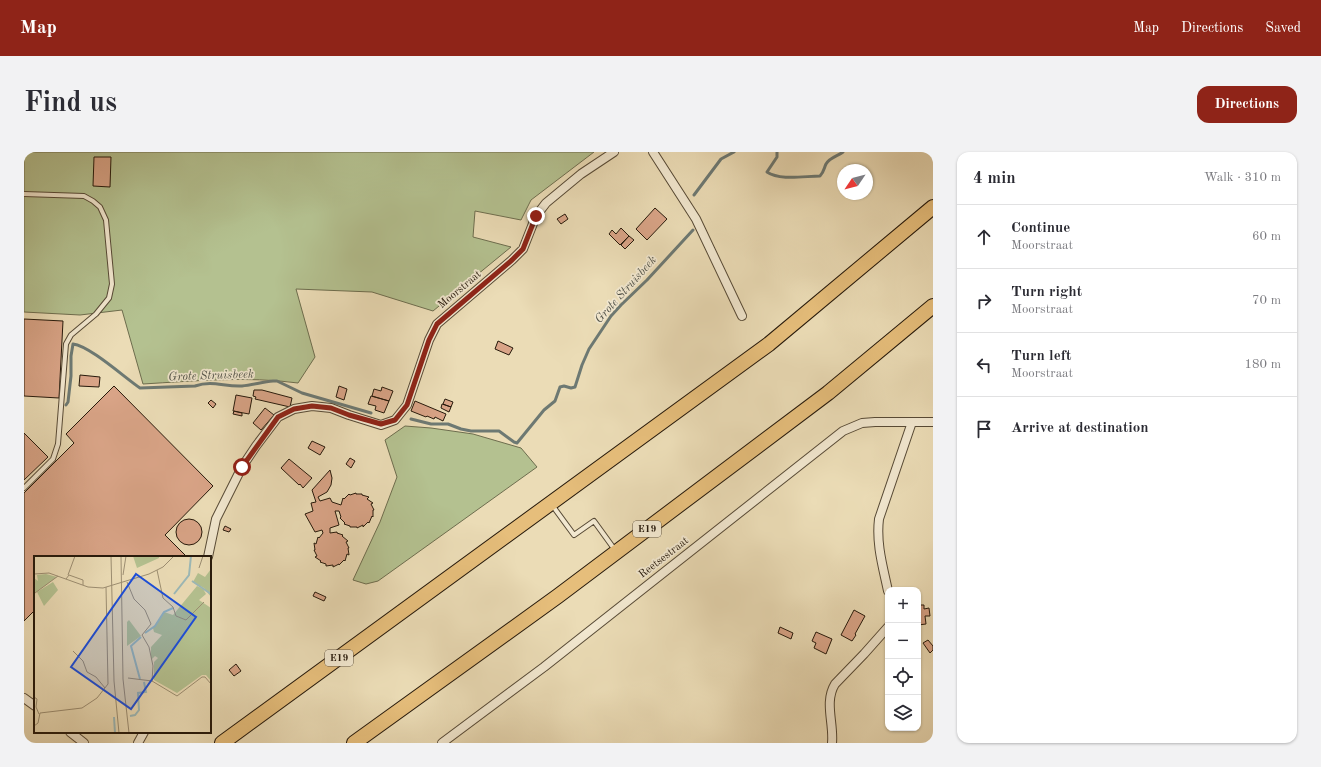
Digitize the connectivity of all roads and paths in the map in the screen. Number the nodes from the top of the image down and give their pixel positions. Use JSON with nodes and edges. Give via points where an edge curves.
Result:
{"nodes":[{"id":1,"x":614,"y":152,"type":"edge"},
{"id":2,"x":653,"y":152,"type":"edge"},
{"id":3,"x":24,"y":194,"type":"edge"},
{"id":4,"x":933,"y":208,"type":"edge"},
{"id":5,"x":933,"y":306,"type":"edge"},
{"id":6,"x":742,"y":316,"type":"dead end"},
{"id":7,"x":912,"y":422,"type":"junction"},
{"id":8,"x":933,"y":422,"type":"edge"},
{"id":9,"x":24,"y":488,"type":"edge"},
{"id":10,"x":550,"y":503,"type":"junction"},
{"id":11,"x":616,"y":552,"type":"junction"},
{"id":12,"x":208,"y":556,"type":"edge"},
{"id":13,"x":887,"y":587,"type":"edge"},
{"id":14,"x":885,"y":630,"type":"edge"},
{"id":15,"x":24,"y":698,"type":"edge"},
{"id":16,"x":34,"y":705,"type":"edge"},
{"id":17,"x":71,"y":733,"type":"edge"},
{"id":18,"x":143,"y":733,"type":"edge"},
{"id":19,"x":84,"y":743,"type":"edge"},
{"id":20,"x":138,"y":743,"type":"edge"},
{"id":21,"x":222,"y":743,"type":"edge"},
{"id":22,"x":354,"y":743,"type":"edge"},
{"id":23,"x":442,"y":743,"type":"edge"},
{"id":24,"x":832,"y":743,"type":"edge"}],
"edges":[{"from":1,"to":12,"type":"street","name":"Moorstraat","via":[[546,203],[536,216],[523,249],[437,324],[407,405],[395,420],[381,424],[331,408],[312,406],[294,409],[278,417],[242,467],[216,519]]},
{"from":2,"to":6,"type":"street","via":[[696,219]]},
{"from":3,"to":9,"type":"lane","via":[[84,196],[100,207],[106,220],[112,284],[109,298],[96,314],[71,335],[66,344],[58,444],[53,459]]},
{"from":4,"to":10,"type":"highway","number":"E19","via":[[769,344]]},
{"from":5,"to":11,"type":"highway","number":"E19","via":[[828,393]]},
{"from":7,"to":8,"type":"street","name":"Reetsestraat"},
{"from":7,"to":13,"type":"street","via":[[879,519],[878,540]]},
{"from":7,"to":23,"type":"street","name":"Reetsestraat","via":[[858,425],[831,439],[549,662]]},
{"from":10,"to":11,"type":"lane","via":[[574,535],[594,521]]},
{"from":10,"to":21,"type":"highway","number":"E19"},
{"from":11,"to":22,"type":"highway","number":"E19"},
{"from":14,"to":24,"type":"street","via":[[832,690],[829,703]]},
{"from":15,"to":16,"type":"street"},
{"from":17,"to":19,"type":"street"},
{"from":18,"to":20,"type":"street"}]}
